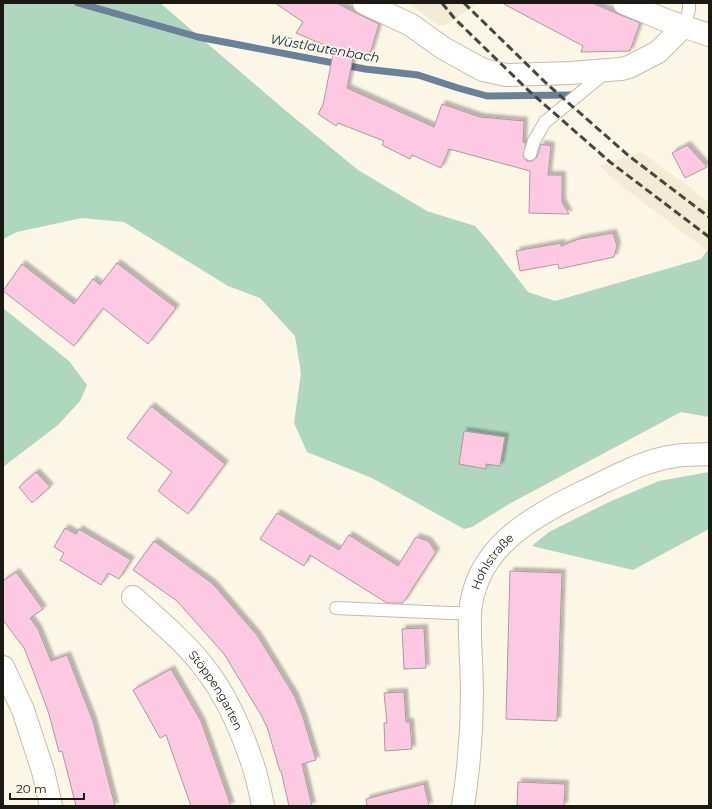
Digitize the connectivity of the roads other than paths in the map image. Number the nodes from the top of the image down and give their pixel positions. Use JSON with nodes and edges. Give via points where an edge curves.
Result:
{"nodes":[{"id":1,"x":364,"y":3,"type":"edge"},
{"id":2,"x":384,"y":3,"type":"edge"},
{"id":3,"x":624,"y":3,"type":"edge"},
{"id":4,"x":689,"y":3,"type":"edge"},
{"id":5,"x":411,"y":25,"type":"junction"},
{"id":6,"x":684,"y":26,"type":"junction"},
{"id":7,"x":709,"y":36,"type":"edge"},
{"id":8,"x":608,"y":70,"type":"junction"},
{"id":9,"x":530,"y":154,"type":"dead end"},
{"id":10,"x":709,"y":454,"type":"edge"},
{"id":11,"x":132,"y":597,"type":"dead end"},
{"id":12,"x":336,"y":608,"type":"dead end"},
{"id":13,"x":470,"y":613,"type":"junction"},
{"id":14,"x":3,"y":667,"type":"edge"},
{"id":15,"x":50,"y":806,"type":"edge"},
{"id":16,"x":263,"y":806,"type":"edge"},
{"id":17,"x":463,"y":806,"type":"edge"}],
"edges":[{"from":1,"to":5,"type":"street"},
{"from":2,"to":5,"type":"street"},
{"from":3,"to":6,"type":"street"},
{"from":4,"to":6,"type":"lane"},
{"from":5,"to":8,"type":"street","via":[[443,48],[483,70],[506,75]]},
{"from":6,"to":7,"type":"street"},
{"from":6,"to":8,"type":"street","via":[[658,52],[639,63]]},
{"from":8,"to":9,"type":"lane","via":[[545,122]]},
{"from":10,"to":13,"type":"street","name":"Hohlstraße","via":[[651,461],[553,506],[517,529],[497,548],[486,564],[474,590]]},
{"from":11,"to":16,"type":"street","name":"Stöppengarten","via":[[170,630],[204,667],[239,726],[253,763]]},
{"from":12,"to":13,"type":"lane"},
{"from":13,"to":17,"type":"street","name":"Hohlstraße","via":[[472,692],[469,764]]},
{"from":14,"to":15,"type":"street","via":[[23,710],[43,771]]}]}
